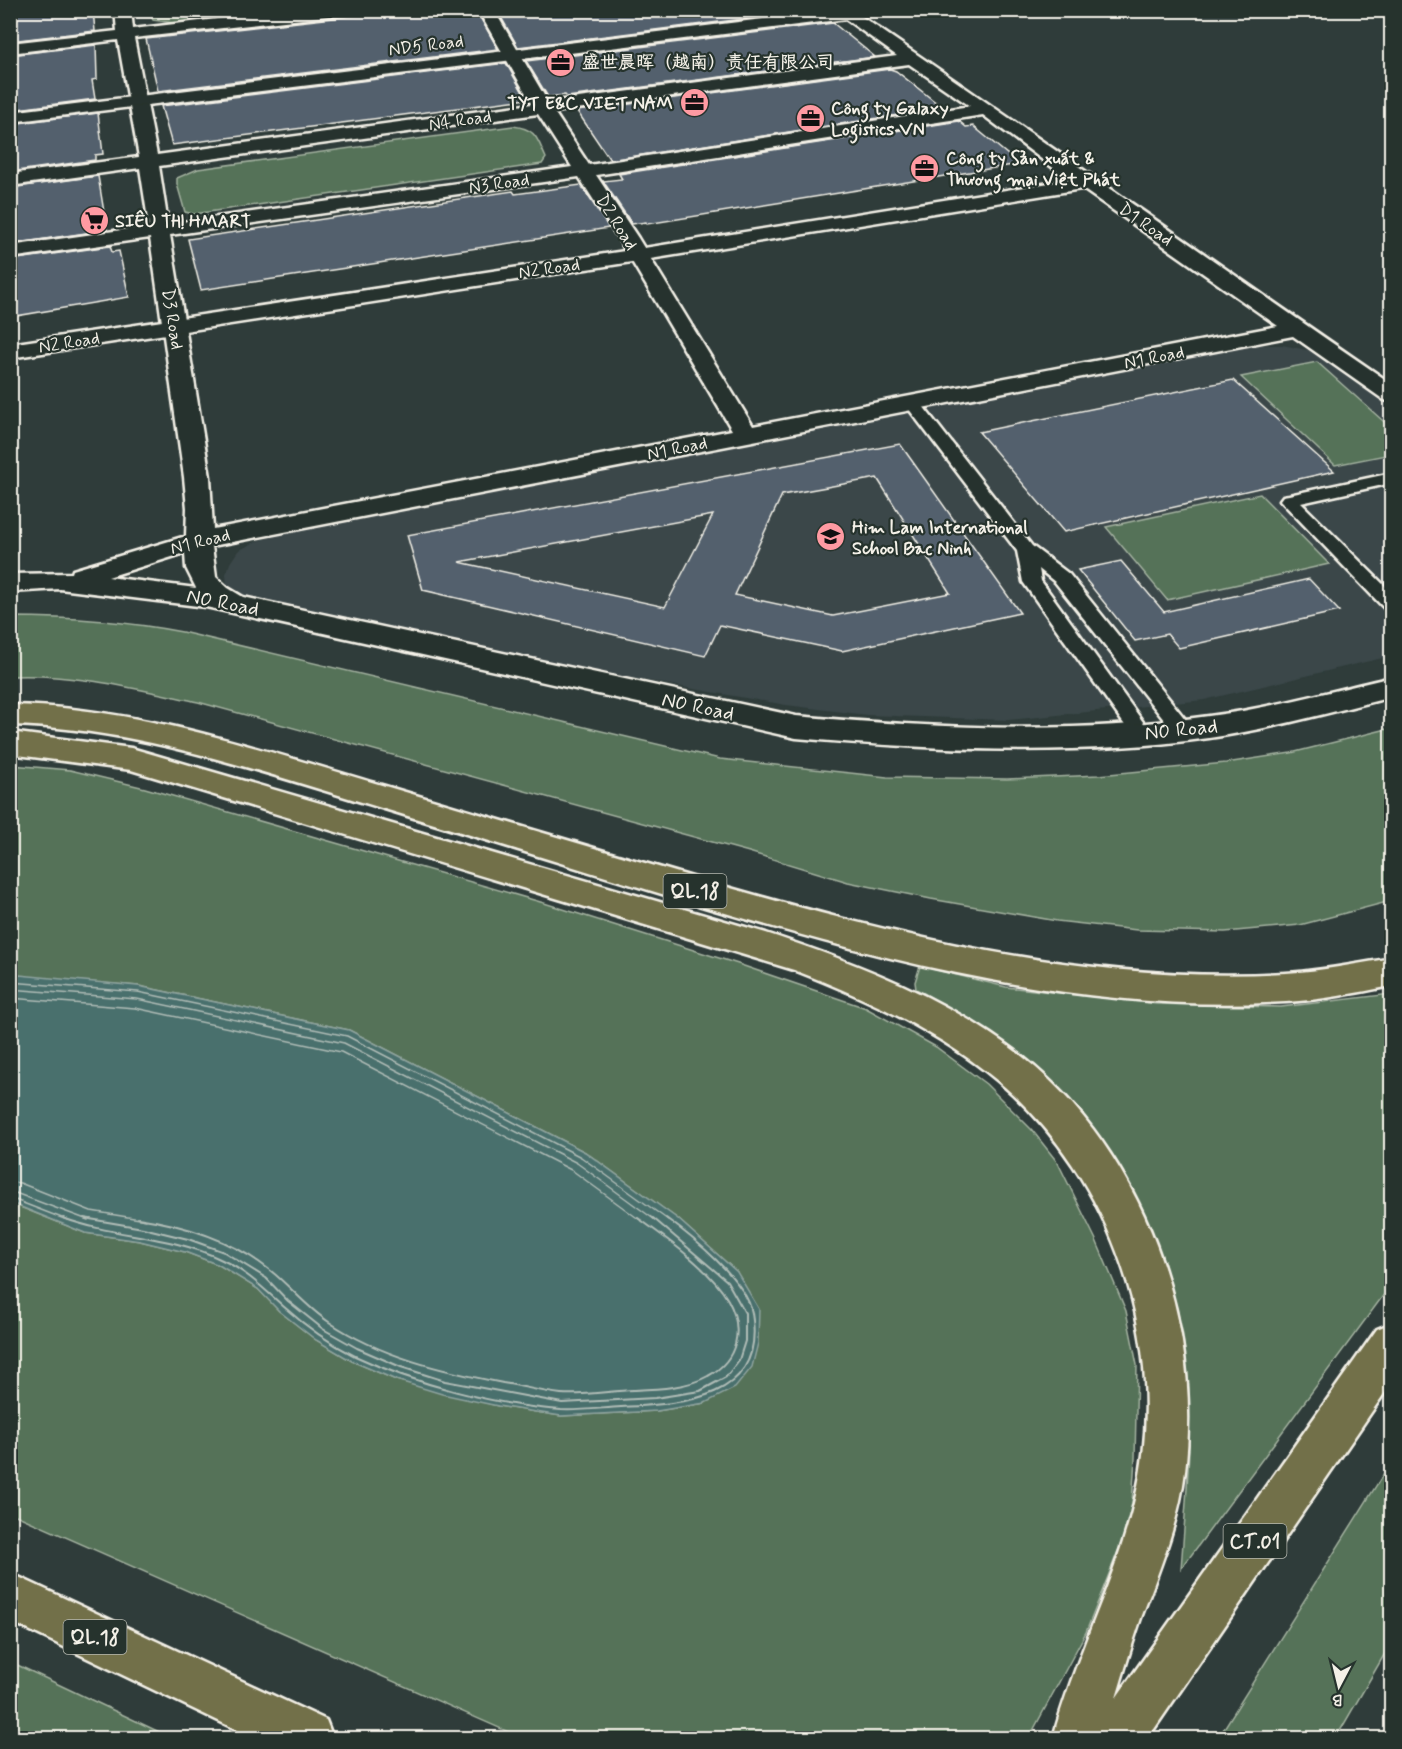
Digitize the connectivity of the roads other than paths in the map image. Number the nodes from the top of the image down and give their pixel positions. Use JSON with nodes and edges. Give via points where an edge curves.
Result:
{"nodes":[{"id":1,"x":123,"y":10,"type":"edge"},
{"id":2,"x":338,"y":10,"type":"edge"},
{"id":3,"x":486,"y":10,"type":"edge"},
{"id":4,"x":771,"y":10,"type":"edge"},
{"id":5,"x":843,"y":12,"type":"edge"},
{"id":6,"x":125,"y":35,"type":"junction"},
{"id":7,"x":10,"y":48,"type":"edge"},
{"id":8,"x":507,"y":48,"type":"junction"},
{"id":9,"x":909,"y":59,"type":"junction"},
{"id":10,"x":137,"y":94,"type":"junction"},
{"id":11,"x":10,"y":102,"type":"edge"},
{"id":12,"x":543,"y":109,"type":"junction"},
{"id":13,"x":986,"y":110,"type":"junction"},
{"id":14,"x":10,"y":117,"type":"edge"},
{"id":15,"x":149,"y":162,"type":"junction"},
{"id":16,"x":1067,"y":169,"type":"junction"},
{"id":17,"x":584,"y":171,"type":"junction"},
{"id":18,"x":10,"y":180,"type":"edge"},
{"id":19,"x":1087,"y":183,"type":"junction"},
{"id":20,"x":857,"y":202,"type":"junction"},
{"id":21,"x":872,"y":218,"type":"junction"},
{"id":22,"x":159,"y":231,"type":"junction"},
{"id":23,"x":633,"y":247,"type":"junction"},
{"id":24,"x":10,"y":252,"type":"edge"},
{"id":25,"x":409,"y":280,"type":"junction"},
{"id":26,"x":173,"y":316,"type":"junction"},
{"id":27,"x":1297,"y":329,"type":"junction"},
{"id":28,"x":10,"y":332,"type":"edge"},
{"id":29,"x":10,"y":351,"type":"edge"},
{"id":30,"x":1392,"y":395,"type":"edge"},
{"id":31,"x":913,"y":405,"type":"junction"},
{"id":32,"x":747,"y":435,"type":"junction"},
{"id":33,"x":1392,"y":478,"type":"edge"},
{"id":34,"x":199,"y":540,"type":"junction"},
{"id":35,"x":1026,"y":550,"type":"junction"},
{"id":36,"x":60,"y":580,"type":"junction"},
{"id":37,"x":10,"y":583,"type":"edge"},
{"id":38,"x":243,"y":605,"type":"junction"},
{"id":39,"x":1392,"y":605,"type":"edge"},
{"id":40,"x":1392,"y":687,"type":"edge"},
{"id":41,"x":10,"y":715,"type":"edge"},
{"id":42,"x":1183,"y":730,"type":"junction"},
{"id":43,"x":1141,"y":733,"type":"junction"},
{"id":44,"x":10,"y":743,"type":"edge"},
{"id":45,"x":1392,"y":972,"type":"edge"},
{"id":46,"x":1392,"y":1344,"type":"edge"},
{"id":47,"x":10,"y":1596,"type":"edge"},
{"id":48,"x":308,"y":1738,"type":"edge"},
{"id":49,"x":1077,"y":1738,"type":"edge"},
{"id":50,"x":1118,"y":1738,"type":"edge"}],
"edges":[{"from":1,"to":6,"type":"street","name":"D3 Road"},
{"from":2,"to":6,"type":"street"},
{"from":3,"to":8,"type":"street","name":"D2 Road"},
{"from":4,"to":8,"type":"street","name":"ND5 Road"},
{"from":5,"to":8,"type":"street","name":"ND5 Road"},
{"from":5,"to":9,"type":"street","name":"D1 Road"},
{"from":6,"to":7,"type":"street"},
{"from":6,"to":10,"type":"street","name":"D3 Road"},
{"from":8,"to":10,"type":"street","name":"ND5 Road"},
{"from":8,"to":12,"type":"street","name":"D2 Road"},
{"from":9,"to":12,"type":"street","name":"N4 Road"},
{"from":9,"to":13,"type":"street","name":"D1 Road"},
{"from":10,"to":11,"type":"street","name":"ND5 Road"},
{"from":10,"to":14,"type":"street","name":"ND5 Road"},
{"from":10,"to":15,"type":"street","name":"D3 Road"},
{"from":12,"to":15,"type":"street","name":"N4 Road"},
{"from":12,"to":17,"type":"street","name":"D2 Road"},
{"from":13,"to":16,"type":"street","name":"D1 Road"},
{"from":13,"to":17,"type":"street","name":"N3 Road"},
{"from":15,"to":18,"type":"street","name":"N4 Road"},
{"from":15,"to":22,"type":"street","name":"D3 Road"},
{"from":16,"to":19,"type":"street","name":"D1 Road"},
{"from":16,"to":20,"type":"street","name":"N2 Road"},
{"from":17,"to":22,"type":"street","name":"N3 Road"},
{"from":17,"to":23,"type":"street","name":"D2 Road"},
{"from":19,"to":21,"type":"street","name":"N2 Road"},
{"from":19,"to":27,"type":"street","name":"D1 Road"},
{"from":20,"to":21,"type":"street"},
{"from":20,"to":23,"type":"street","name":"N2 Road"},
{"from":21,"to":23,"type":"street","name":"N2 Road"},
{"from":22,"to":24,"type":"street","name":"N3 Road"},
{"from":22,"to":26,"type":"street","name":"D3 Road"},
{"from":23,"to":25,"type":"street","name":"N2 Road"},
{"from":23,"to":32,"type":"street","name":"D2 Road"},
{"from":25,"to":26,"type":"street","name":"N2 Road"},
{"from":25,"to":26,"type":"street","name":"N2 Road","via":[[199,302]]},
{"from":26,"to":28,"type":"street","name":"N2 Road","via":[[143,311]]},
{"from":26,"to":29,"type":"street","name":"N2 Road"},
{"from":26,"to":34,"type":"street","name":"D3 Road","via":[[197,477]]},
{"from":27,"to":30,"type":"street","name":"D1 Road"},
{"from":27,"to":31,"type":"street","name":"N1 Road"},
{"from":31,"to":32,"type":"street","name":"N1 Road"},
{"from":31,"to":35,"type":"lane"},
{"from":32,"to":34,"type":"street","name":"N1 Road"},
{"from":33,"to":39,"type":"lane","via":[[1288,500]]},
{"from":34,"to":36,"type":"street","name":"N1 Road","via":[[86,576]]},
{"from":34,"to":38,"type":"street","name":"D3 Road","via":[[198,567],[204,582],[219,596]]},
{"from":35,"to":42,"type":"lane","via":[[1062,578]]},
{"from":35,"to":43,"type":"lane","via":[[1032,582]]},
{"from":36,"to":37,"type":"street","name":"N0 Road"},
{"from":36,"to":38,"type":"street","name":"N0 Road"},
{"from":38,"to":43,"type":"street","name":"N0 Road","via":[[796,727],[956,737],[1083,739]]},
{"from":40,"to":42,"type":"street","name":"N0 Road","via":[[1271,716]]},
{"from":41,"to":45,"type":"highway","number":"QL.18","via":[[101,721],[160,734],[775,915],[1001,969],[1155,987],[1244,990],[1286,988]]},
{"from":42,"to":43,"type":"street","name":"N0 Road"},
{"from":44,"to":49,"type":"highway","via":[[131,759],[792,956],[882,991],[972,1043],[1022,1078],[1076,1139],[1131,1230],[1153,1299],[1162,1345],[1165,1454],[1154,1507],[1142,1557]]},
{"from":46,"to":50,"type":"highway","number":"CT.01"},
{"from":47,"to":48,"type":"highway","number":"QL.18"}]}
